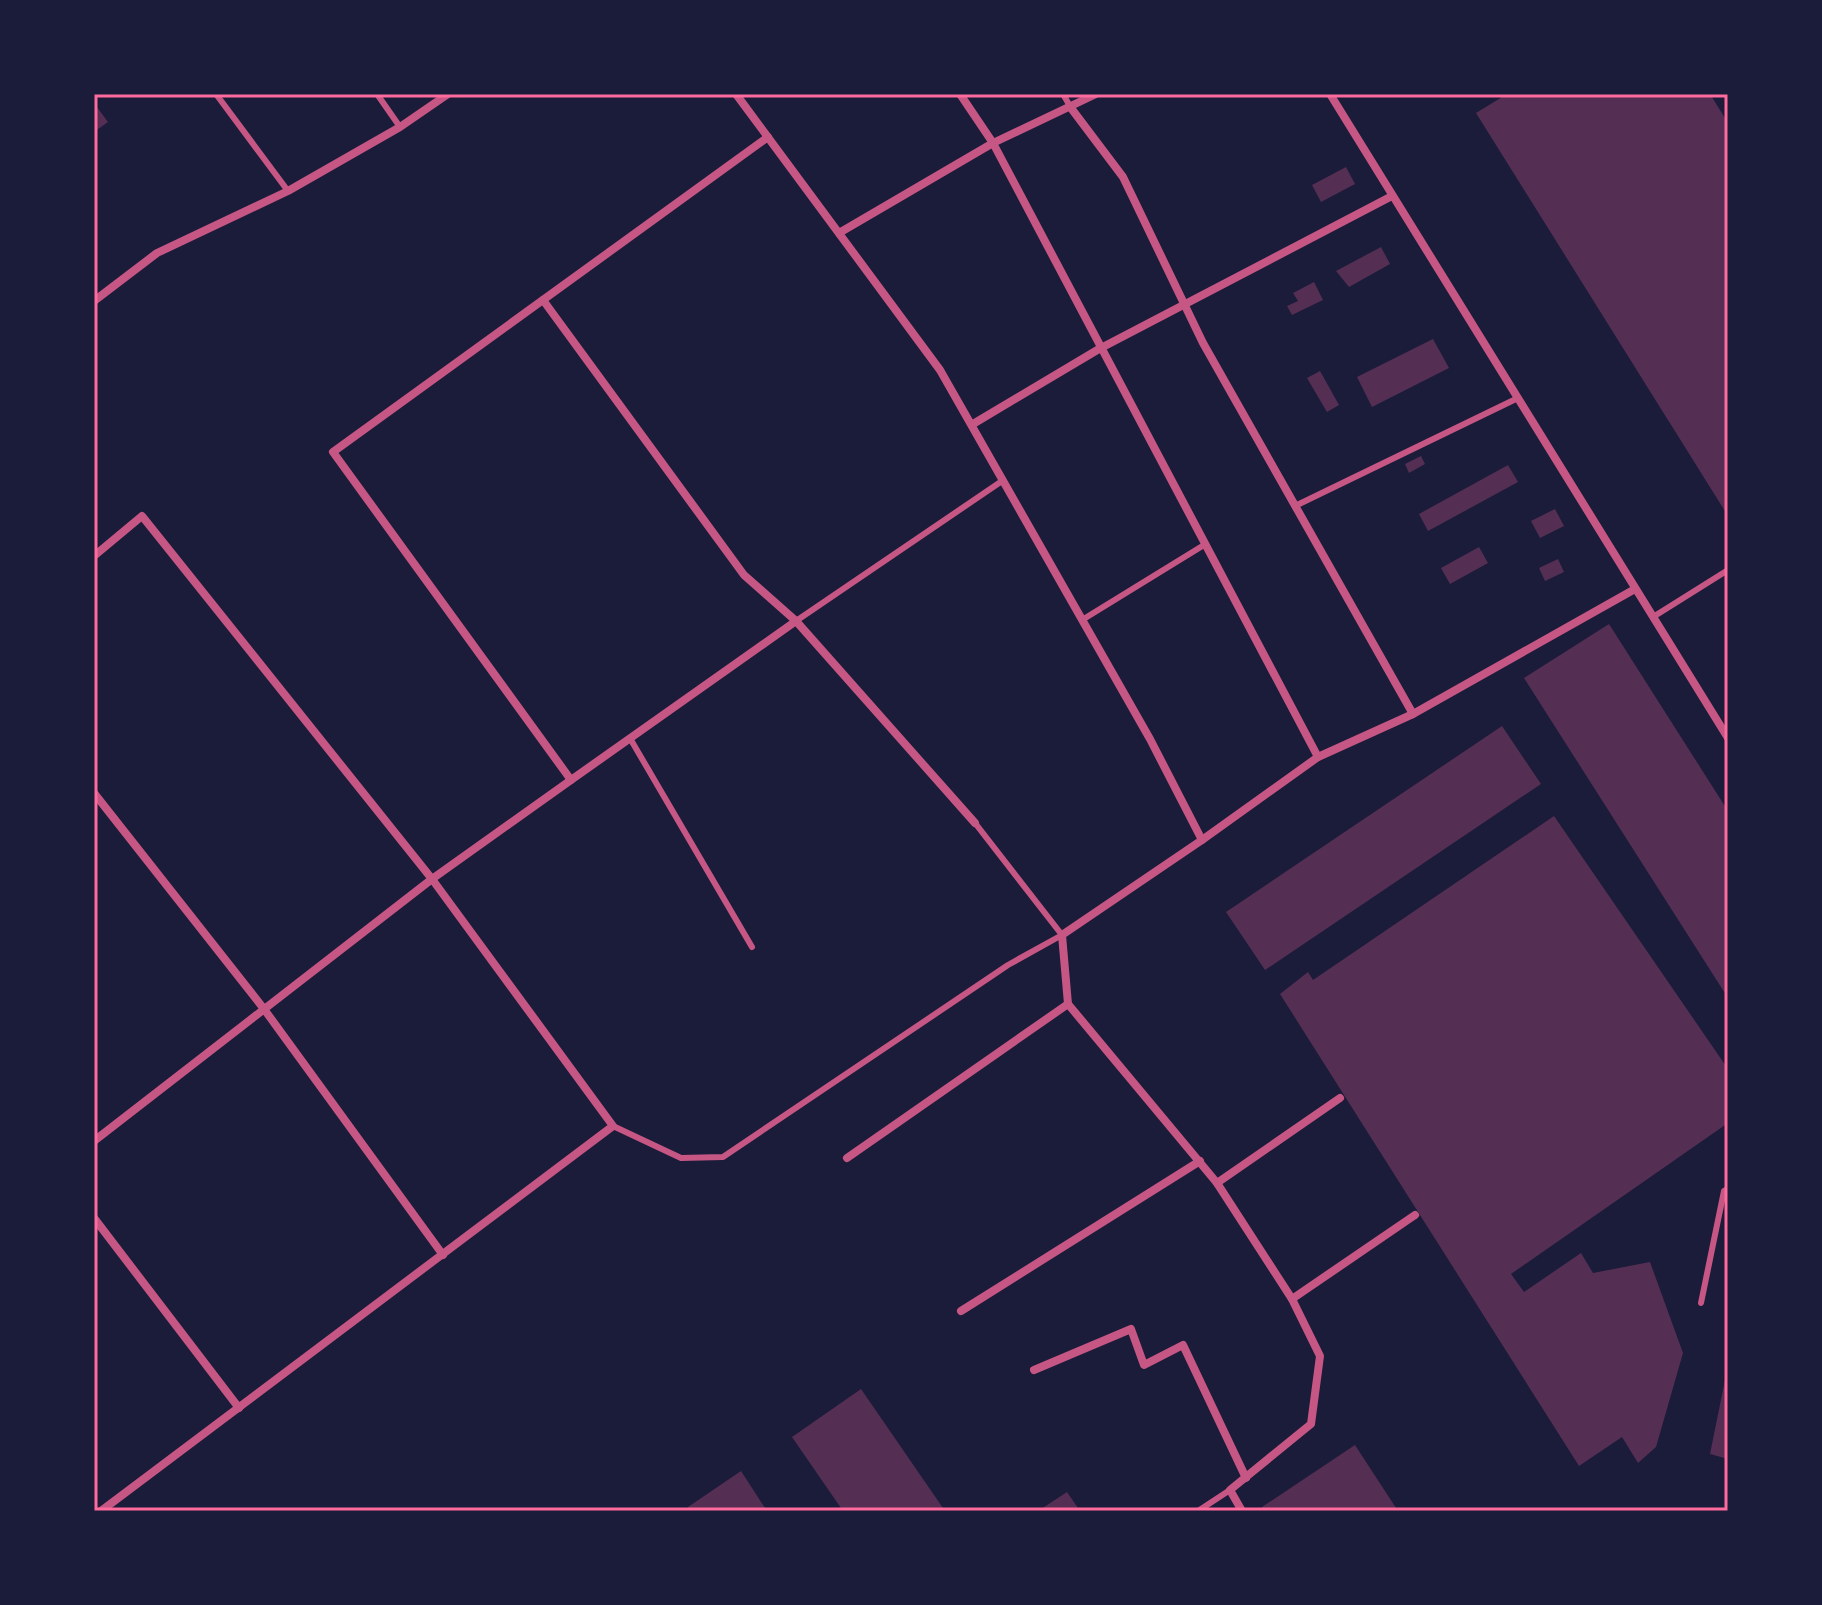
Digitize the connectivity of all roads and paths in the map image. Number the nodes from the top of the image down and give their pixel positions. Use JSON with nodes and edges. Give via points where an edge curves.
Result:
{"nodes":[{"id":1,"x":216,"y":94,"type":"edge"},
{"id":2,"x":377,"y":94,"type":"edge"},
{"id":3,"x":448,"y":94,"type":"edge"},
{"id":4,"x":736,"y":94,"type":"edge"},
{"id":5,"x":960,"y":94,"type":"edge"},
{"id":6,"x":1063,"y":94,"type":"edge"},
{"id":7,"x":1096,"y":94,"type":"edge"},
{"id":8,"x":1333,"y":95,"type":"edge"},
{"id":9,"x":1071,"y":108,"type":"junction"},
{"id":10,"x":400,"y":127,"type":"junction"},
{"id":11,"x":768,"y":137,"type":"junction"},
{"id":12,"x":993,"y":143,"type":"junction"},
{"id":13,"x":288,"y":191,"type":"junction"},
{"id":14,"x":1392,"y":196,"type":"junction"},
{"id":15,"x":839,"y":233,"type":"junction"},
{"id":16,"x":543,"y":300,"type":"junction"},
{"id":17,"x":94,"y":301,"type":"edge"},
{"id":18,"x":1184,"y":303,"type":"junction"},
{"id":19,"x":1099,"y":349,"type":"junction"},
{"id":20,"x":1518,"y":398,"type":"junction"},
{"id":21,"x":973,"y":424,"type":"junction"},
{"id":22,"x":1002,"y":481,"type":"junction"},
{"id":23,"x":1295,"y":506,"type":"junction"},
{"id":24,"x":1204,"y":545,"type":"junction"},
{"id":25,"x":94,"y":556,"type":"edge"},
{"id":26,"x":1728,"y":570,"type":"edge"},
{"id":27,"x":1635,"y":589,"type":"junction"},
{"id":28,"x":1653,"y":617,"type":"junction"},
{"id":29,"x":1082,"y":620,"type":"junction"},
{"id":30,"x":796,"y":621,"type":"junction"},
{"id":31,"x":1413,"y":714,"type":"junction"},
{"id":32,"x":1728,"y":738,"type":"edge"},
{"id":33,"x":631,"y":740,"type":"junction"},
{"id":34,"x":1318,"y":757,"type":"junction"},
{"id":35,"x":571,"y":780,"type":"junction"},
{"id":36,"x":94,"y":795,"type":"edge"},
{"id":37,"x":975,"y":823,"type":"joint"},
{"id":38,"x":1202,"y":840,"type":"junction"},
{"id":39,"x":432,"y":879,"type":"junction"},
{"id":40,"x":1062,"y":935,"type":"junction"},
{"id":41,"x":752,"y":947,"type":"dead end"},
{"id":42,"x":1068,"y":1004,"type":"junction"},
{"id":43,"x":264,"y":1009,"type":"junction"},
{"id":44,"x":1340,"y":1098,"type":"dead end"},
{"id":45,"x":613,"y":1126,"type":"junction"},
{"id":46,"x":94,"y":1141,"type":"edge"},
{"id":47,"x":847,"y":1158,"type":"dead end"},
{"id":48,"x":1200,"y":1161,"type":"junction"},
{"id":49,"x":1217,"y":1183,"type":"junction"},
{"id":50,"x":1728,"y":1189,"type":"edge"},
{"id":51,"x":1415,"y":1215,"type":"dead end"},
{"id":52,"x":94,"y":1218,"type":"edge"},
{"id":53,"x":443,"y":1255,"type":"junction"},
{"id":54,"x":1292,"y":1299,"type":"junction"},
{"id":55,"x":1701,"y":1303,"type":"dead end"},
{"id":56,"x":961,"y":1311,"type":"dead end"},
{"id":57,"x":1034,"y":1370,"type":"dead end"},
{"id":58,"x":239,"y":1408,"type":"junction"},
{"id":59,"x":1246,"y":1478,"type":"junction"},
{"id":60,"x":1230,"y":1490,"type":"junction"},
{"id":61,"x":101,"y":1511,"type":"edge"},
{"id":62,"x":1198,"y":1511,"type":"edge"},
{"id":63,"x":1242,"y":1511,"type":"edge"}],
"edges":[{"from":1,"to":13,"type":"lane"},
{"from":2,"to":10,"type":"lane"},
{"from":3,"to":10,"type":"street"},
{"from":4,"to":11,"type":"street"},
{"from":5,"to":12,"type":"street"},
{"from":6,"to":9,"type":"lane"},
{"from":7,"to":9,"type":"street"},
{"from":8,"to":14,"type":"street"},
{"from":9,"to":12,"type":"street"},
{"from":9,"to":18,"type":"street","via":[[1123,177]]},
{"from":10,"to":13,"type":"street"},
{"from":11,"to":15,"type":"street"},
{"from":11,"to":16,"type":"street"},
{"from":12,"to":15,"type":"street"},
{"from":12,"to":19,"type":"street"},
{"from":13,"to":17,"type":"street","via":[[157,253]]},
{"from":14,"to":18,"type":"street"},
{"from":14,"to":20,"type":"street"},
{"from":15,"to":21,"type":"street"},
{"from":16,"to":30,"type":"street","via":[[744,575]]},
{"from":16,"to":35,"type":"street","via":[[333,452]]},
{"from":18,"to":19,"type":"street"},
{"from":18,"to":23,"type":"street"},
{"from":19,"to":21,"type":"street"},
{"from":19,"to":24,"type":"street"},
{"from":20,"to":23,"type":"lane"},
{"from":20,"to":27,"type":"street"},
{"from":21,"to":22,"type":"street"},
{"from":22,"to":29,"type":"street"},
{"from":22,"to":30,"type":"lane"},
{"from":23,"to":31,"type":"street"},
{"from":24,"to":29,"type":"lane"},
{"from":24,"to":34,"type":"street"},
{"from":25,"to":39,"type":"street","via":[[142,516]]},
{"from":26,"to":28,"type":"lane"},
{"from":27,"to":28,"type":"street"},
{"from":27,"to":31,"type":"street"},
{"from":28,"to":32,"type":"street"},
{"from":29,"to":38,"type":"street"},
{"from":30,"to":33,"type":"street"},
{"from":30,"to":37,"type":"street"},
{"from":31,"to":34,"type":"street"},
{"from":33,"to":35,"type":"street"},
{"from":33,"to":41,"type":"lane"},
{"from":34,"to":38,"type":"street"},
{"from":35,"to":39,"type":"street"},
{"from":36,"to":43,"type":"street"},
{"from":37,"to":40,"type":"lane"},
{"from":38,"to":40,"type":"street"},
{"from":39,"to":43,"type":"street"},
{"from":39,"to":45,"type":"street"},
{"from":40,"to":42,"type":"street"},
{"from":40,"to":45,"type":"lane","via":[[1008,965],[723,1157],[681,1158]]},
{"from":42,"to":47,"type":"street"},
{"from":42,"to":48,"type":"street"},
{"from":43,"to":46,"type":"street"},
{"from":43,"to":53,"type":"street"},
{"from":44,"to":49,"type":"street"},
{"from":45,"to":53,"type":"street"},
{"from":48,"to":49,"type":"street"},
{"from":48,"to":56,"type":"street"},
{"from":49,"to":54,"type":"street"},
{"from":50,"to":55,"type":"lane"},
{"from":51,"to":54,"type":"street"},
{"from":52,"to":58,"type":"street"},
{"from":53,"to":58,"type":"street"},
{"from":54,"to":59,"type":"street","via":[[1320,1356],[1311,1424]]},
{"from":57,"to":59,"type":"street","via":[[1131,1329],[1144,1365],[1183,1345]]},
{"from":58,"to":61,"type":"street"},
{"from":59,"to":60,"type":"street"},
{"from":60,"to":62,"type":"lane"},
{"from":60,"to":63,"type":"street"}]}
